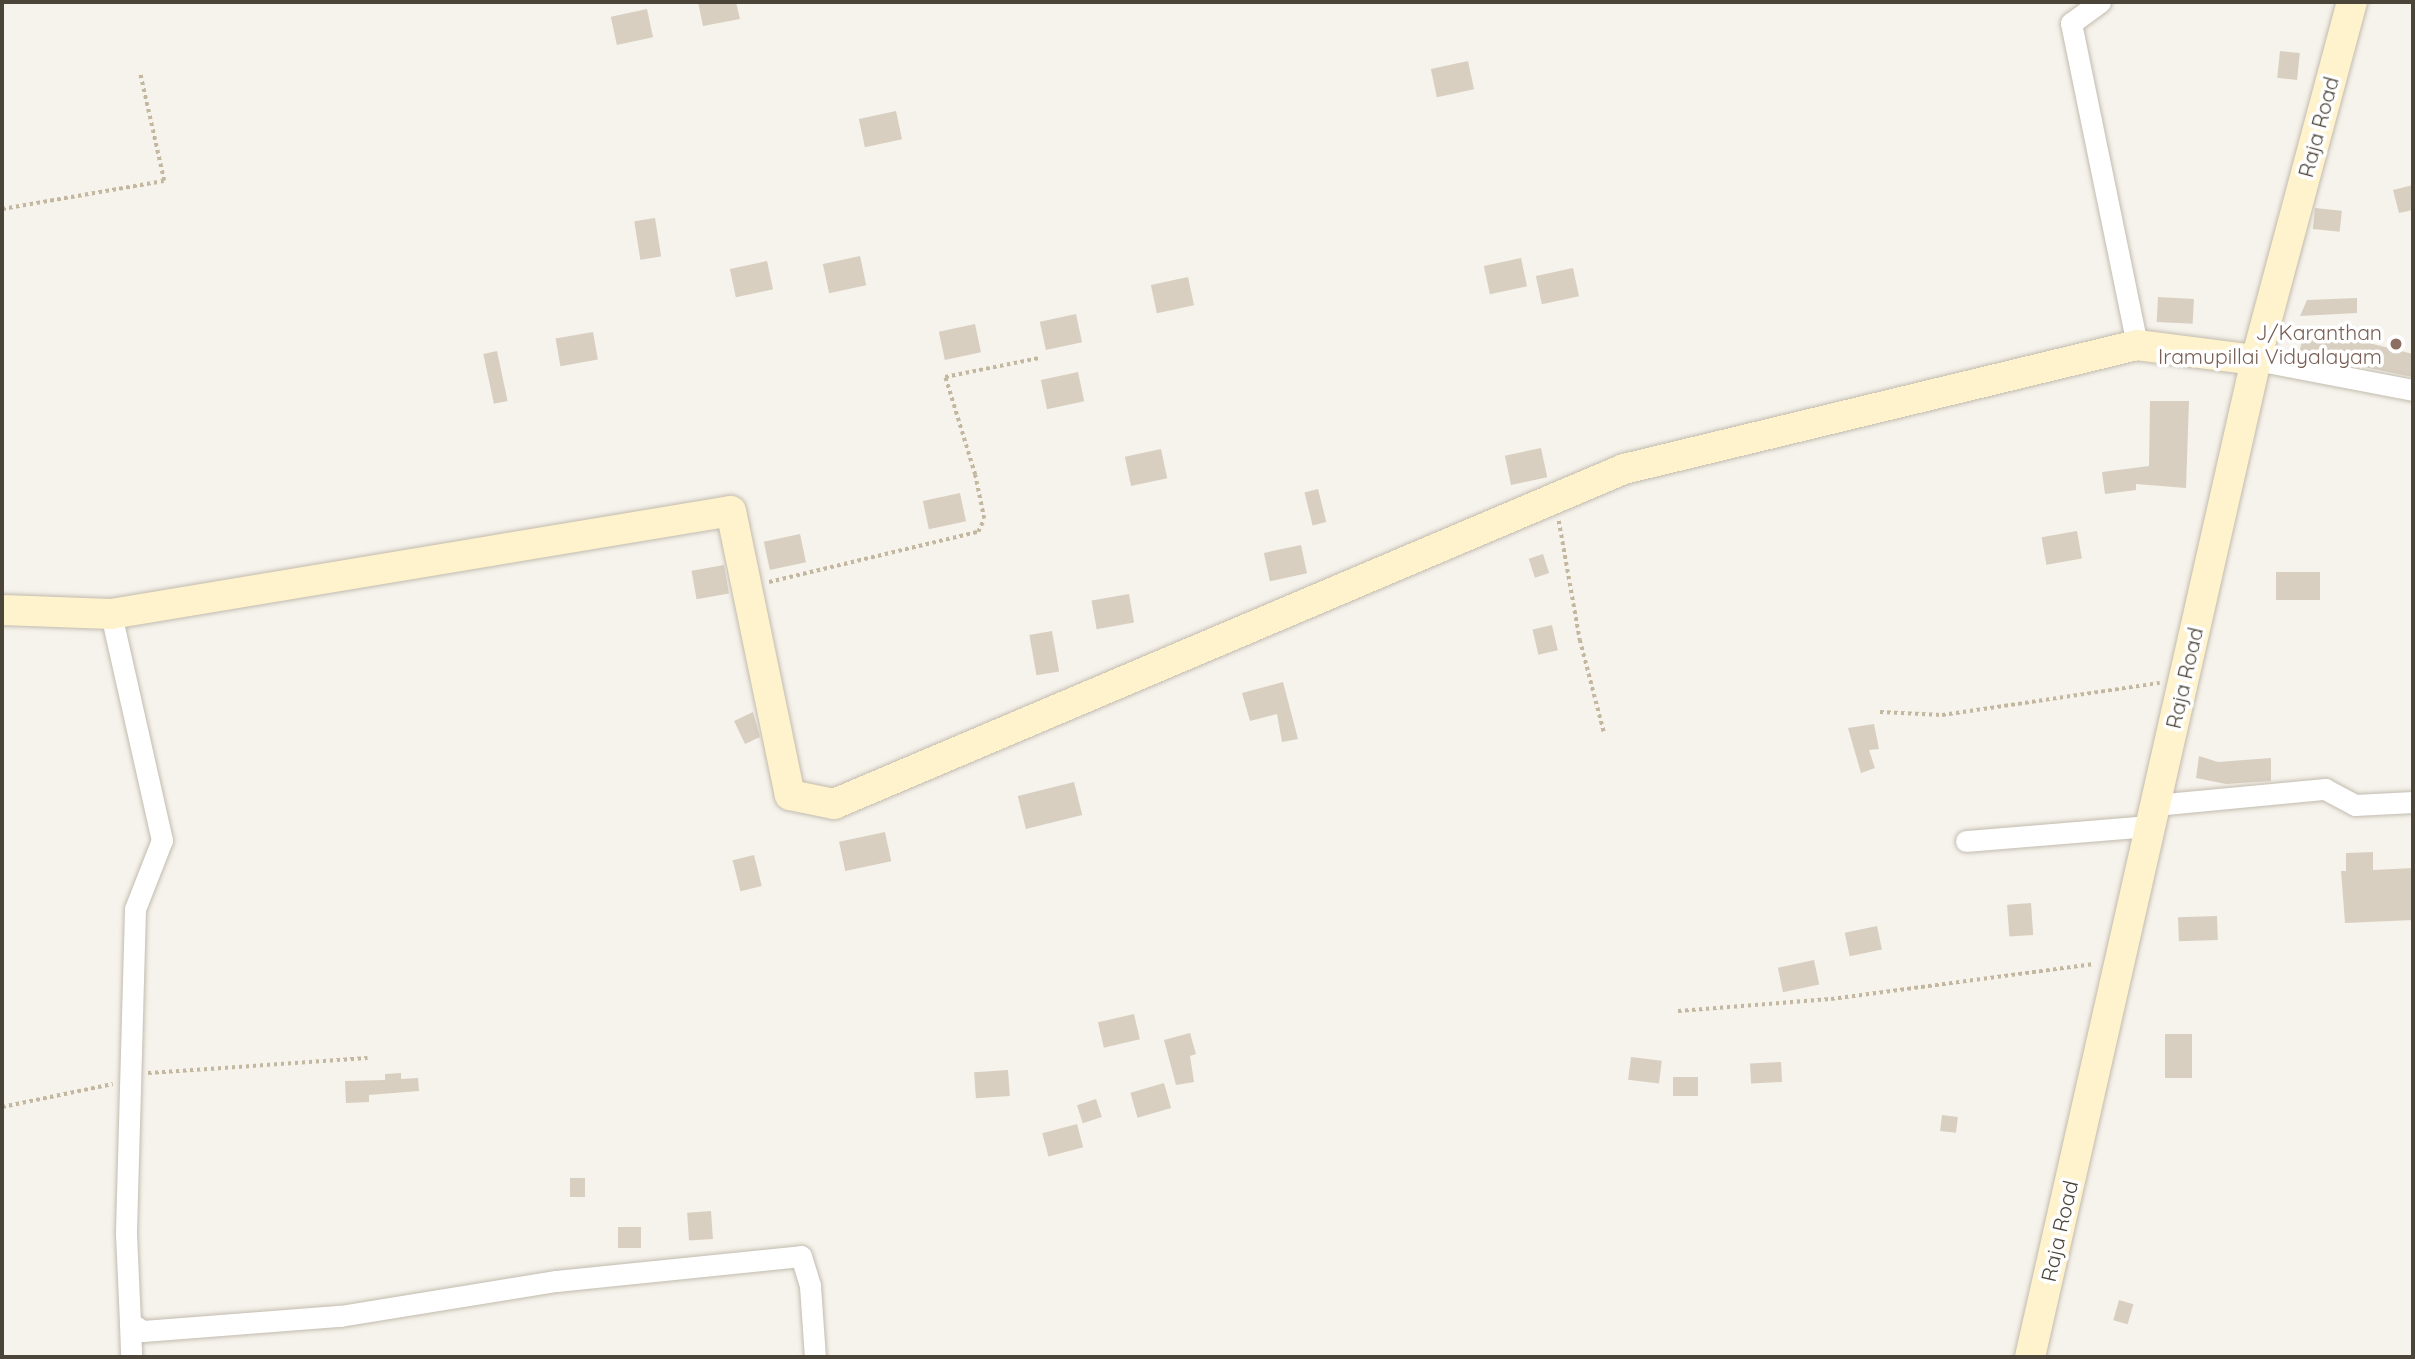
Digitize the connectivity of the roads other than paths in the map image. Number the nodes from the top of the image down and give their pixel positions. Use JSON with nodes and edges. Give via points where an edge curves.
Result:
{"nodes":[{"id":1,"x":2100,"y":2,"type":"edge"},
{"id":2,"x":2352,"y":2,"type":"edge"},
{"id":3,"x":2137,"y":345,"type":"junction"},
{"id":4,"x":2256,"y":360,"type":"junction"},
{"id":5,"x":2413,"y":390,"type":"edge"},
{"id":6,"x":2,"y":610,"type":"edge"},
{"id":7,"x":111,"y":614,"type":"junction"},
{"id":8,"x":2413,"y":802,"type":"edge"},
{"id":9,"x":2152,"y":816,"type":"junction"},
{"id":10,"x":1966,"y":841,"type":"dead end"},
{"id":11,"x":130,"y":1323,"type":"junction"},
{"id":12,"x":131,"y":1357,"type":"edge"},
{"id":13,"x":815,"y":1357,"type":"edge"},
{"id":14,"x":2030,"y":1357,"type":"edge"}],
"edges":[{"from":1,"to":3,"type":"street","via":[[2071,23]]},
{"from":2,"to":4,"type":"street","name":"Raja Road"},
{"from":3,"to":4,"type":"street"},
{"from":3,"to":7,"type":"street","via":[[1624,469],[834,804],[790,795],[731,510]]},
{"from":4,"to":5,"type":"street"},
{"from":4,"to":9,"type":"street","name":"Raja Road"},
{"from":6,"to":7,"type":"street"},
{"from":7,"to":11,"type":"street","via":[[162,840],[135,909],[126,1234]]},
{"from":8,"to":9,"type":"street","via":[[2355,805],[2325,789]]},
{"from":9,"to":10,"type":"street"},
{"from":9,"to":14,"type":"street","name":"Raja Road"},
{"from":11,"to":12,"type":"street"},
{"from":11,"to":13,"type":"street","via":[[143,1331],[340,1316],[556,1281],[801,1256],[810,1286]]}]}
